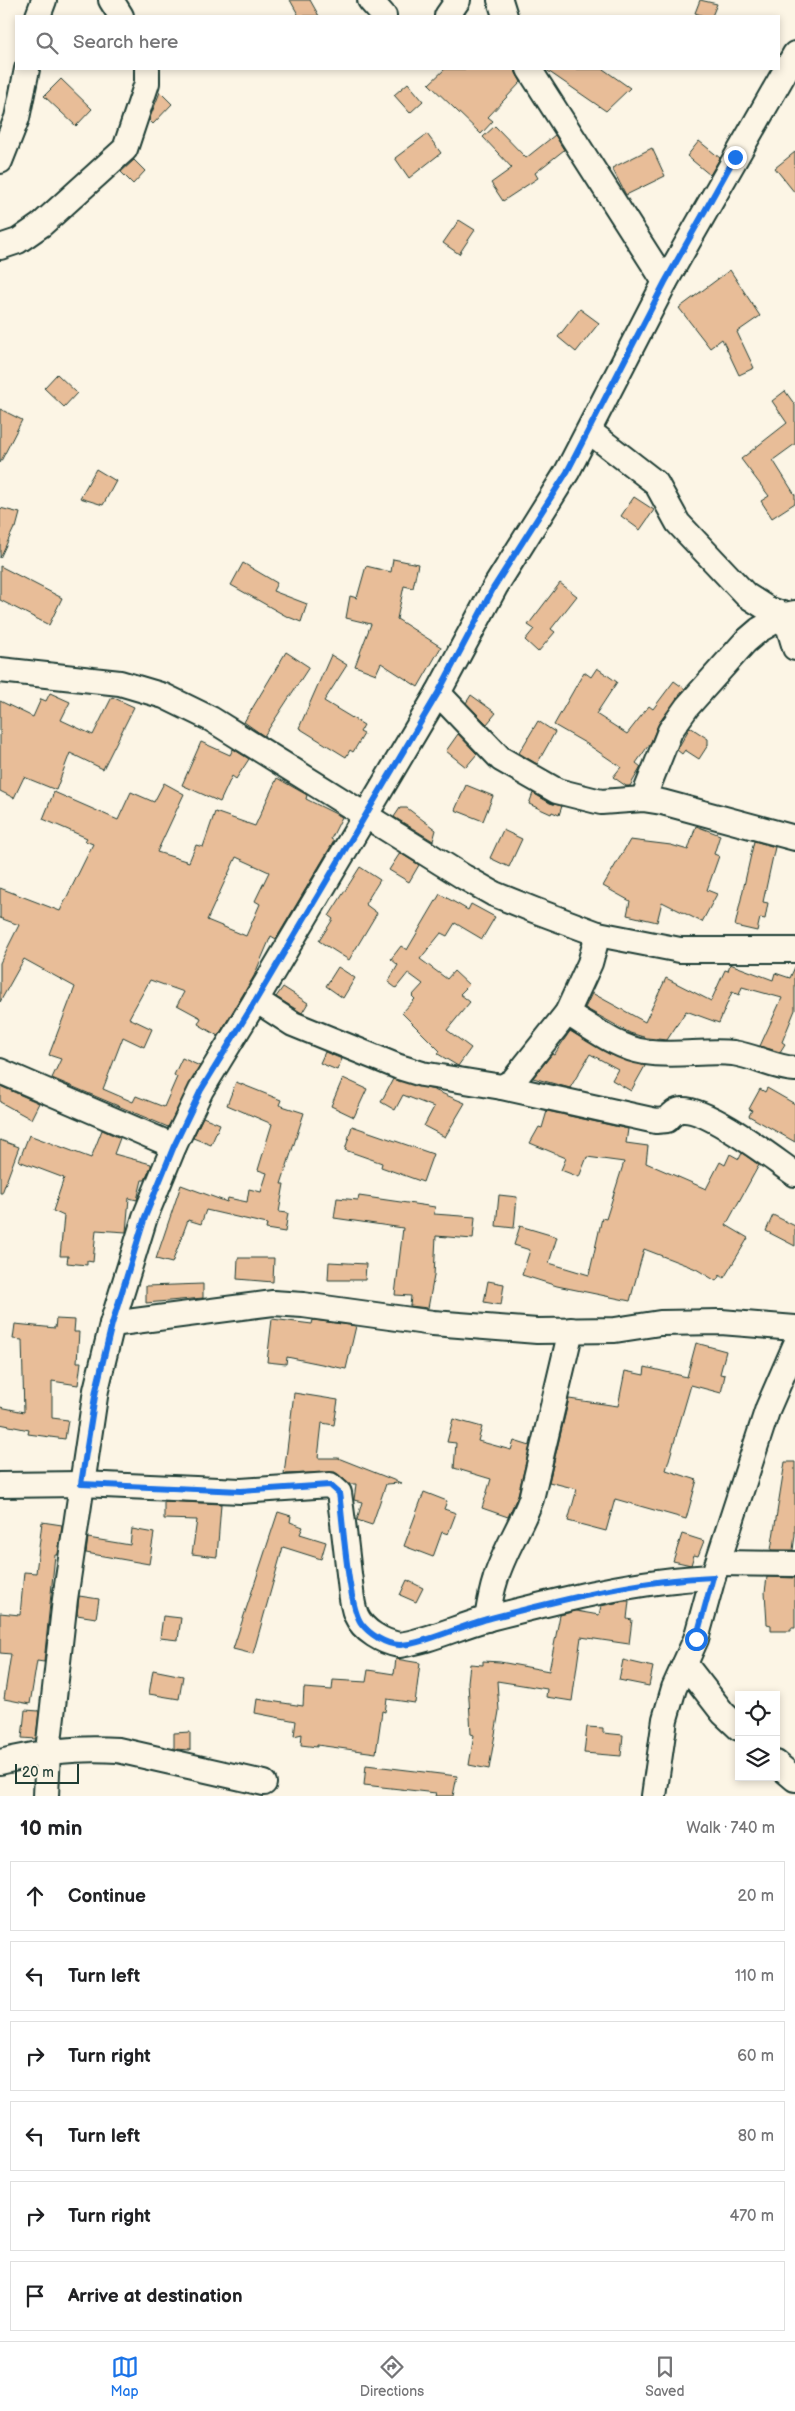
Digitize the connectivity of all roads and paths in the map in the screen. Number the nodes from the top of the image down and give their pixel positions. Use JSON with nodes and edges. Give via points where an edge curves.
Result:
{"nodes":[{"id":1,"x":44,"y":0,"type":"edge"},
{"id":2,"x":111,"y":0,"type":"edge"},
{"id":3,"x":370,"y":0,"type":"edge"},
{"id":4,"x":458,"y":0,"type":"edge"},
{"id":5,"x":500,"y":0,"type":"edge"},
{"id":6,"x":38,"y":15,"type":"edge"},
{"id":7,"x":120,"y":15,"type":"edge"},
{"id":8,"x":383,"y":15,"type":"edge"},
{"id":9,"x":448,"y":15,"type":"edge"},
{"id":10,"x":505,"y":15,"type":"edge"},
{"id":11,"x":795,"y":54,"type":"edge"},
{"id":12,"x":27,"y":70,"type":"edge"},
{"id":13,"x":147,"y":70,"type":"edge"},
{"id":14,"x":530,"y":70,"type":"edge"},
{"id":15,"x":0,"y":161,"type":"edge"},
{"id":16,"x":0,"y":247,"type":"edge"},
{"id":17,"x":665,"y":282,"type":"junction"},
{"id":18,"x":589,"y":431,"type":"junction"},
{"id":19,"x":790,"y":614,"type":"edge"},
{"id":20,"x":795,"y":648,"type":"edge"},
{"id":21,"x":0,"y":670,"type":"edge"},
{"id":22,"x":438,"y":693,"type":"junction"},
{"id":23,"x":644,"y":799,"type":"junction"},
{"id":24,"x":366,"y":814,"type":"junction"},
{"id":25,"x":795,"y":838,"type":"edge"},
{"id":26,"x":598,"y":934,"type":"junction"},
{"id":27,"x":795,"y":950,"type":"edge"},
{"id":28,"x":256,"y":1000,"type":"junction"},
{"id":29,"x":567,"y":1013,"type":"junction"},
{"id":30,"x":795,"y":1069,"type":"edge"},
{"id":31,"x":0,"y":1071,"type":"edge"},
{"id":32,"x":502,"y":1087,"type":"junction"},
{"id":33,"x":174,"y":1146,"type":"junction"},
{"id":34,"x":795,"y":1174,"type":"edge"},
{"id":35,"x":112,"y":1324,"type":"junction"},
{"id":36,"x":795,"y":1328,"type":"edge"},
{"id":37,"x":571,"y":1330,"type":"junction"},
{"id":38,"x":795,"y":1346,"type":"edge"},
{"id":39,"x":81,"y":1484,"type":"junction"},
{"id":40,"x":0,"y":1485,"type":"edge"},
{"id":41,"x":795,"y":1564,"type":"edge"},
{"id":42,"x":716,"y":1570,"type":"junction"},
{"id":43,"x":487,"y":1619,"type":"junction"},
{"id":44,"x":685,"y":1664,"type":"junction"},
{"id":45,"x":735,"y":1724,"type":"edge"},
{"id":46,"x":48,"y":1751,"type":"junction"},
{"id":47,"x":0,"y":1762,"type":"edge"},
{"id":48,"x":780,"y":1766,"type":"edge"},
{"id":49,"x":795,"y":1779,"type":"edge"},
{"id":50,"x":264,"y":1783,"type":"dead end"},
{"id":51,"x":46,"y":1796,"type":"edge"},
{"id":52,"x":654,"y":1796,"type":"edge"}],
"edges":[{"from":1,"to":6,"type":"street"},
{"from":2,"to":7,"type":"street"},
{"from":3,"to":8,"type":"street"},
{"from":4,"to":9,"type":"street"},
{"from":5,"to":10,"type":"street"},
{"from":11,"to":17,"type":"street"},
{"from":12,"to":15,"type":"street","via":[[17,118]]},
{"from":13,"to":16,"type":"street","via":[[147,83],[125,149],[41,225],[18,241]]},
{"from":14,"to":17,"type":"street"},
{"from":17,"to":18,"type":"street"},
{"from":18,"to":19,"type":"street","via":[[656,483],[678,522],[746,594],[768,609]]},
{"from":18,"to":22,"type":"street","via":[[567,472],[494,587]]},
{"from":19,"to":20,"type":"street"},
{"from":19,"to":23,"type":"street","via":[[745,642],[687,707],[670,731]]},
{"from":21,"to":24,"type":"street","via":[[120,683],[164,696],[210,719]]},
{"from":22,"to":23,"type":"street","via":[[501,759],[557,791],[601,802]]},
{"from":22,"to":24,"type":"street"},
{"from":23,"to":25,"type":"street"},
{"from":24,"to":26,"type":"street","via":[[494,894]]},
{"from":24,"to":28,"type":"street"},
{"from":26,"to":27,"type":"street","via":[[680,950]]},
{"from":26,"to":29,"type":"street","via":[[590,962]]},
{"from":28,"to":32,"type":"street","via":[[293,1024],[398,1067]]},
{"from":28,"to":33,"type":"street","via":[[201,1090]]},
{"from":29,"to":30,"type":"street","via":[[627,1047],[644,1052],[731,1053],[755,1056]]},
{"from":29,"to":32,"type":"street","via":[[513,1082]]},
{"from":31,"to":33,"type":"street"},
{"from":32,"to":34,"type":"street","via":[[656,1121],[667,1120],[674,1112],[690,1111],[732,1130]]},
{"from":33,"to":35,"type":"street","via":[[145,1217]]},
{"from":35,"to":37,"type":"street","via":[[273,1303],[303,1304],[433,1323],[537,1331]]},
{"from":35,"to":39,"type":"street","via":[[96,1390]]},
{"from":36,"to":37,"type":"street","via":[[720,1322]]},
{"from":37,"to":43,"type":"street","via":[[531,1499],[524,1521],[494,1581]]},
{"from":38,"to":42,"type":"street","via":[[768,1408]]},
{"from":39,"to":40,"type":"street"},
{"from":39,"to":43,"type":"street","via":[[241,1491],[330,1485],[339,1493],[354,1606],[363,1625],[379,1638],[399,1645]]},
{"from":39,"to":46,"type":"street"},
{"from":41,"to":42,"type":"street"},
{"from":42,"to":43,"type":"street","via":[[642,1583]]},
{"from":42,"to":44,"type":"street","via":[[696,1639]]},
{"from":44,"to":45,"type":"street"},
{"from":44,"to":52,"type":"street","via":[[665,1719]]},
{"from":46,"to":47,"type":"street"},
{"from":46,"to":50,"type":"street","via":[[118,1750]]},
{"from":46,"to":51,"type":"street"},
{"from":48,"to":49,"type":"street"}]}
